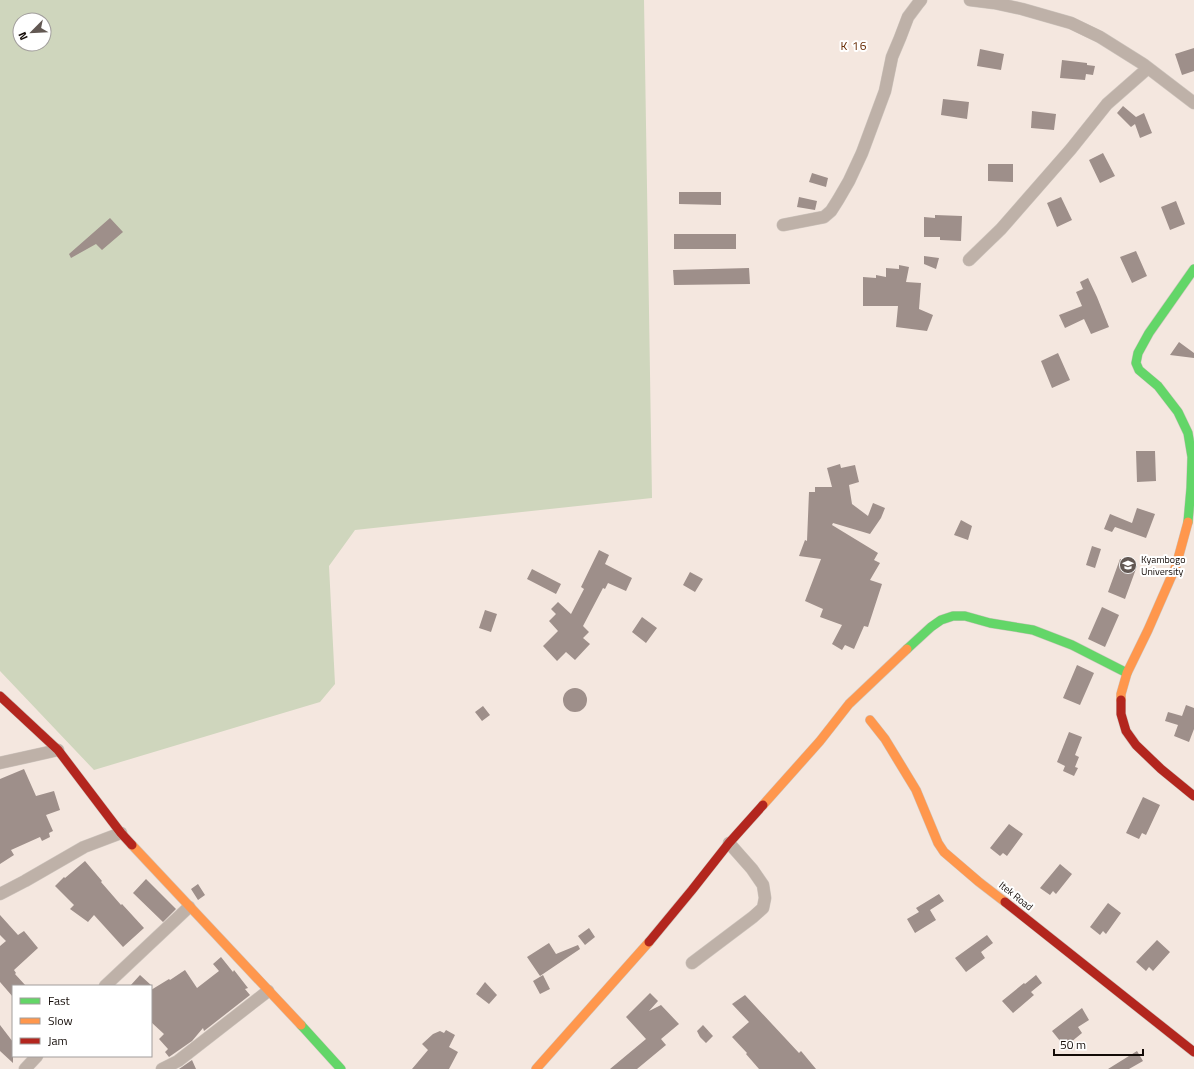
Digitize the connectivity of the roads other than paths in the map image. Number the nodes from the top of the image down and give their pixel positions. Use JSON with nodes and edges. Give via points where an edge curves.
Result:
{"nodes":[{"id":1,"x":921,"y":0,"type":"edge"},
{"id":2,"x":970,"y":0,"type":"edge"},
{"id":3,"x":1148,"y":68,"type":"junction"},
{"id":4,"x":1194,"y":103,"type":"edge"},
{"id":5,"x":783,"y":226,"type":"dead end"},
{"id":6,"x":969,"y":260,"type":"dead end"},
{"id":7,"x":1194,"y":269,"type":"edge"},
{"id":8,"x":1127,"y":673,"type":"junction"},
{"id":9,"x":0,"y":696,"type":"edge"},
{"id":10,"x":870,"y":720,"type":"dead end"},
{"id":11,"x":58,"y":750,"type":"junction"},
{"id":12,"x":0,"y":763,"type":"edge"},
{"id":13,"x":1194,"y":796,"type":"edge"},
{"id":14,"x":121,"y":832,"type":"junction"},
{"id":15,"x":729,"y":843,"type":"junction"},
{"id":16,"x":0,"y":894,"type":"edge"},
{"id":17,"x":189,"y":907,"type":"junction"},
{"id":18,"x":692,"y":963,"type":"dead end"},
{"id":19,"x":106,"y":985,"type":"edge"},
{"id":20,"x":268,"y":991,"type":"junction"},
{"id":21,"x":1194,"y":1052,"type":"edge"},
{"id":22,"x":36,"y":1057,"type":"edge"},
{"id":23,"x":25,"y":1069,"type":"edge"},
{"id":24,"x":162,"y":1069,"type":"edge"},
{"id":25,"x":341,"y":1069,"type":"edge"},
{"id":26,"x":536,"y":1069,"type":"edge"}],
"edges":[{"from":1,"to":5,"type":"street","via":[[908,17],[902,31],[892,58],[885,91],[862,153],[838,200],[824,217]]},
{"from":2,"to":3,"type":"street","via":[[1015,7],[1071,23],[1100,37]]},
{"from":3,"to":4,"type":"street"},
{"from":3,"to":6,"type":"street","via":[[1107,104],[1006,223]]},
{"from":7,"to":8,"type":"street","via":[[1149,333],[1138,353],[1136,363],[1139,370],[1158,386],[1178,412],[1188,433],[1192,456],[1192,488],[1189,518],[1176,566]]},
{"from":8,"to":13,"type":"street","via":[[1121,694],[1121,714],[1126,731],[1148,757]]},
{"from":8,"to":15,"type":"street","via":[[1072,645],[1033,630],[965,616],[941,620],[850,704]]},
{"from":9,"to":11,"type":"street"},
{"from":10,"to":21,"type":"street","name":"Itek Road","via":[[885,739],[916,790],[944,852]]},
{"from":11,"to":12,"type":"street"},
{"from":11,"to":14,"type":"street"},
{"from":14,"to":16,"type":"street","via":[[84,848]]},
{"from":14,"to":17,"type":"street"},
{"from":15,"to":18,"type":"street","via":[[752,868],[763,885],[763,908]]},
{"from":15,"to":26,"type":"street","via":[[650,940]]},
{"from":17,"to":19,"type":"street"},
{"from":17,"to":20,"type":"street"},
{"from":20,"to":24,"type":"street","via":[[178,1060]]},
{"from":20,"to":25,"type":"street"},
{"from":22,"to":23,"type":"street"}]}
